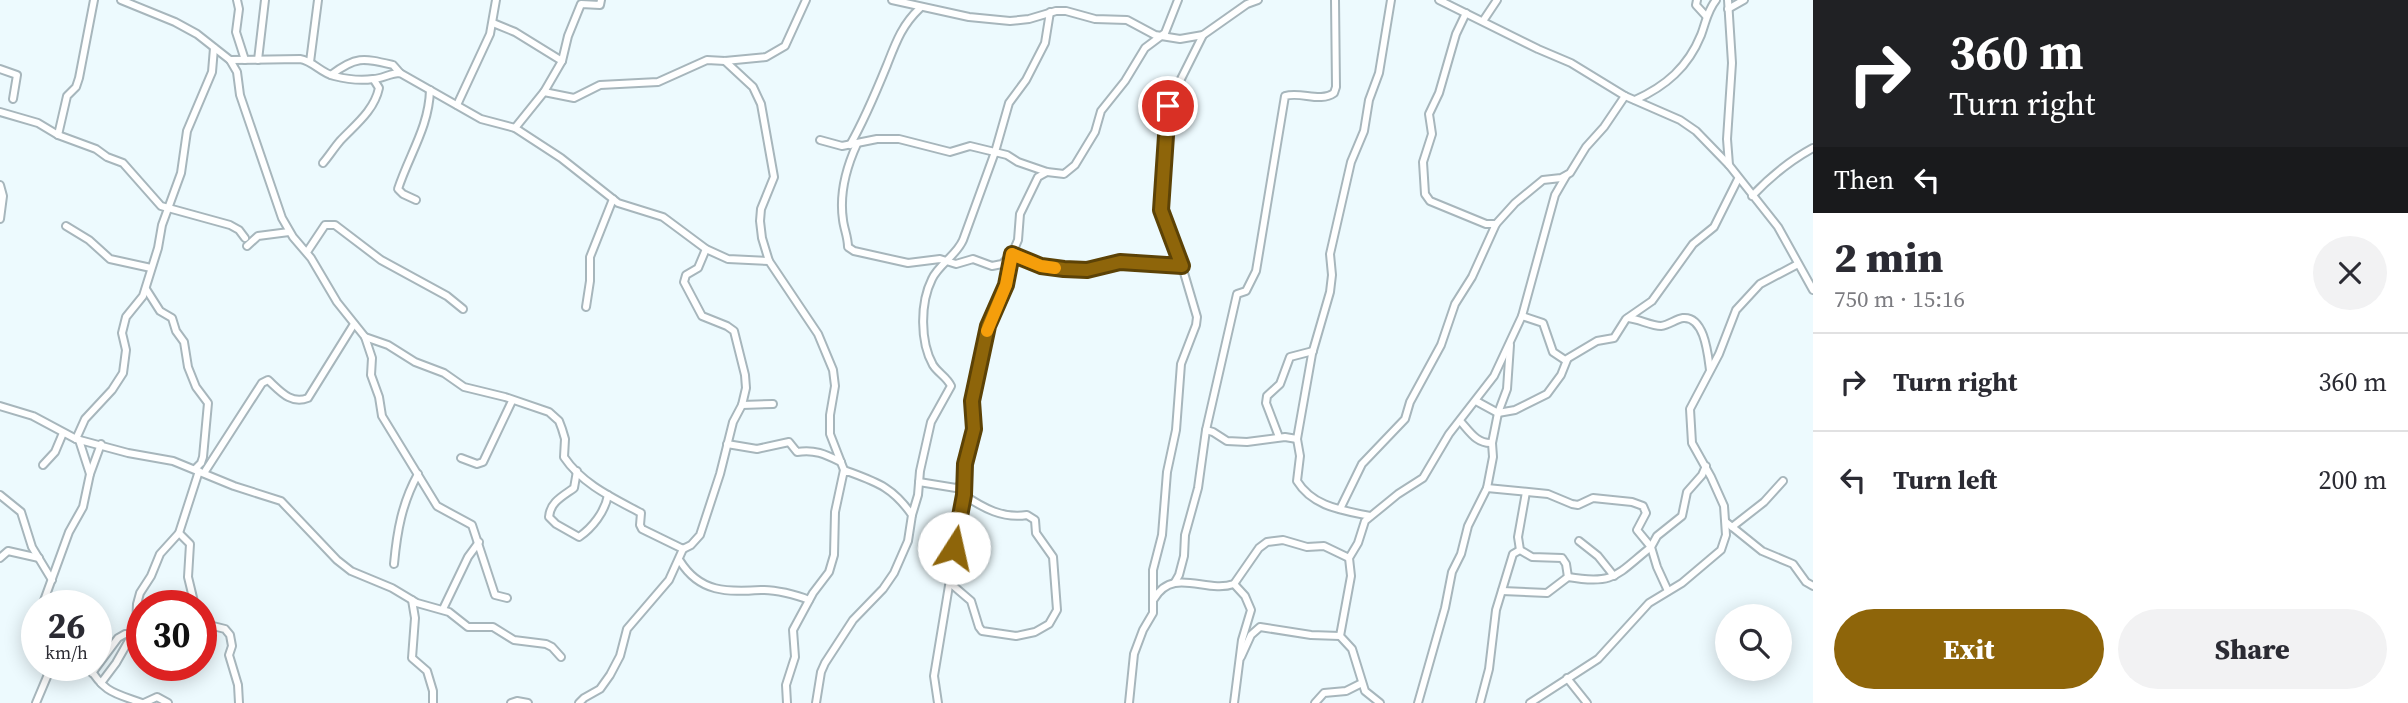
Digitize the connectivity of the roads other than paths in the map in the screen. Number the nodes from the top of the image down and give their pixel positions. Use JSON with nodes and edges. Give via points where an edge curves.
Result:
{"nodes":[{"id":1,"x":94,"y":0,"type":"edge"},
{"id":2,"x":121,"y":0,"type":"edge"},
{"id":3,"x":237,"y":0,"type":"edge"},
{"id":4,"x":265,"y":0,"type":"edge"},
{"id":5,"x":318,"y":0,"type":"edge"},
{"id":6,"x":496,"y":0,"type":"edge"},
{"id":7,"x":601,"y":0,"type":"edge"},
{"id":8,"x":806,"y":0,"type":"edge"},
{"id":9,"x":892,"y":0,"type":"edge"},
{"id":10,"x":1178,"y":0,"type":"edge"},
{"id":11,"x":1258,"y":0,"type":"edge"},
{"id":12,"x":1335,"y":0,"type":"edge"},
{"id":13,"x":1391,"y":0,"type":"edge"},
{"id":14,"x":1440,"y":0,"type":"edge"},
{"id":15,"x":1497,"y":0,"type":"edge"},
{"id":16,"x":1697,"y":0,"type":"edge"},
{"id":17,"x":1716,"y":0,"type":"edge"},
{"id":18,"x":1728,"y":0,"type":"edge"},
{"id":19,"x":1744,"y":0,"type":"edge"},
{"id":20,"x":920,"y":8,"type":"junction"},
{"id":21,"x":1728,"y":9,"type":"junction"},
{"id":22,"x":1050,"y":12,"type":"junction"},
{"id":23,"x":1466,"y":13,"type":"junction"},
{"id":24,"x":1706,"y":16,"type":"junction"},
{"id":25,"x":1483,"y":21,"type":"junction"},
{"id":26,"x":493,"y":23,"type":"junction"},
{"id":27,"x":1203,"y":35,"type":"junction"},
{"id":28,"x":1161,"y":36,"type":"junction"},
{"id":29,"x":214,"y":48,"type":"junction"},
{"id":30,"x":230,"y":60,"type":"junction"},
{"id":31,"x":245,"y":60,"type":"junction"},
{"id":32,"x":258,"y":60,"type":"junction"},
{"id":33,"x":562,"y":61,"type":"junction"},
{"id":34,"x":725,"y":61,"type":"junction"},
{"id":35,"x":310,"y":62,"type":"junction"},
{"id":36,"x":0,"y":69,"type":"edge"},
{"id":37,"x":400,"y":73,"type":"junction"},
{"id":38,"x":331,"y":75,"type":"junction"},
{"id":39,"x":374,"y":79,"type":"junction"},
{"id":40,"x":430,"y":90,"type":"junction"},
{"id":41,"x":544,"y":92,"type":"junction"},
{"id":42,"x":1625,"y":96,"type":"junction"},
{"id":43,"x":13,"y":99,"type":"dead end"},
{"id":44,"x":1636,"y":100,"type":"junction"},
{"id":45,"x":457,"y":105,"type":"junction"},
{"id":46,"x":0,"y":114,"type":"edge"},
{"id":47,"x":515,"y":128,"type":"junction"},
{"id":48,"x":58,"y":135,"type":"junction"},
{"id":49,"x":820,"y":140,"type":"dead end"},
{"id":50,"x":854,"y":145,"type":"junction"},
{"id":51,"x":1813,"y":148,"type":"edge"},
{"id":52,"x":995,"y":152,"type":"junction"},
{"id":53,"x":323,"y":163,"type":"dead end"},
{"id":54,"x":1729,"y":165,"type":"junction"},
{"id":55,"x":1047,"y":172,"type":"junction"},
{"id":56,"x":1566,"y":176,"type":"junction"},
{"id":57,"x":1738,"y":179,"type":"junction"},
{"id":58,"x":0,"y":185,"type":"edge"},
{"id":59,"x":1752,"y":196,"type":"junction"},
{"id":60,"x":613,"y":199,"type":"junction"},
{"id":61,"x":416,"y":200,"type":"dead end"},
{"id":62,"x":167,"y":209,"type":"junction"},
{"id":63,"x":0,"y":219,"type":"edge"},
{"id":64,"x":1496,"y":224,"type":"junction"},
{"id":65,"x":66,"y":226,"type":"dead end"},
{"id":66,"x":289,"y":232,"type":"junction"},
{"id":67,"x":245,"y":238,"type":"dead end"},
{"id":68,"x":247,"y":246,"type":"dead end"},
{"id":69,"x":706,"y":249,"type":"junction"},
{"id":70,"x":307,"y":252,"type":"junction"},
{"id":71,"x":1012,"y":254,"type":"junction"},
{"id":72,"x":769,"y":261,"type":"junction"},
{"id":73,"x":947,"y":261,"type":"junction"},
{"id":74,"x":1798,"y":264,"type":"junction"},
{"id":75,"x":1182,"y":266,"type":"junction"},
{"id":76,"x":151,"y":268,"type":"junction"},
{"id":77,"x":146,"y":287,"type":"junction"},
{"id":78,"x":1813,"y":290,"type":"edge"},
{"id":79,"x":586,"y":307,"type":"dead end"},
{"id":80,"x":463,"y":309,"type":"dead end"},
{"id":81,"x":1522,"y":316,"type":"junction"},
{"id":82,"x":1628,"y":318,"type":"junction"},
{"id":83,"x":354,"y":324,"type":"junction"},
{"id":84,"x":365,"y":337,"type":"junction"},
{"id":85,"x":1510,"y":340,"type":"junction"},
{"id":86,"x":1312,"y":351,"type":"junction"},
{"id":87,"x":1567,"y":360,"type":"junction"},
{"id":88,"x":1710,"y":372,"type":"junction"},
{"id":89,"x":512,"y":401,"type":"junction"},
{"id":90,"x":1476,"y":401,"type":"junction"},
{"id":91,"x":773,"y":404,"type":"dead end"},
{"id":92,"x":741,"y":405,"type":"junction"},
{"id":93,"x":0,"y":406,"type":"edge"},
{"id":94,"x":1498,"y":413,"type":"junction"},
{"id":95,"x":1461,"y":422,"type":"junction"},
{"id":96,"x":1206,"y":430,"type":"junction"},
{"id":97,"x":63,"y":433,"type":"junction"},
{"id":98,"x":1279,"y":438,"type":"junction"},
{"id":99,"x":1297,"y":439,"type":"junction"},
{"id":100,"x":77,"y":440,"type":"junction"},
{"id":101,"x":1492,"y":443,"type":"junction"},
{"id":102,"x":101,"y":444,"type":"junction"},
{"id":103,"x":727,"y":444,"type":"junction"},
{"id":104,"x":461,"y":458,"type":"dead end"},
{"id":105,"x":841,"y":462,"type":"junction"},
{"id":106,"x":43,"y":465,"type":"dead end"},
{"id":107,"x":1706,"y":466,"type":"junction"},
{"id":108,"x":844,"y":470,"type":"junction"},
{"id":109,"x":199,"y":471,"type":"junction"},
{"id":110,"x":577,"y":471,"type":"junction"},
{"id":111,"x":90,"y":474,"type":"junction"},
{"id":112,"x":418,"y":474,"type":"junction"},
{"id":113,"x":1783,"y":481,"type":"dead end"},
{"id":114,"x":919,"y":482,"type":"junction"},
{"id":115,"x":964,"y":484,"type":"junction"},
{"id":116,"x":1487,"y":488,"type":"junction"},
{"id":117,"x":1526,"y":492,"type":"junction"},
{"id":118,"x":0,"y":495,"type":"edge"},
{"id":119,"x":608,"y":495,"type":"junction"},
{"id":120,"x":964,"y":495,"type":"junction"},
{"id":121,"x":1340,"y":509,"type":"junction"},
{"id":122,"x":912,"y":515,"type":"junction"},
{"id":123,"x":1370,"y":516,"type":"junction"},
{"id":124,"x":1729,"y":524,"type":"junction"},
{"id":125,"x":179,"y":533,"type":"junction"},
{"id":126,"x":1579,"y":541,"type":"dead end"},
{"id":127,"x":479,"y":542,"type":"junction"},
{"id":128,"x":1651,"y":547,"type":"junction"},
{"id":129,"x":683,"y":549,"type":"junction"},
{"id":130,"x":1520,"y":550,"type":"junction"},
{"id":131,"x":0,"y":558,"type":"edge"},
{"id":132,"x":39,"y":558,"type":"junction"},
{"id":133,"x":1349,"y":558,"type":"junction"},
{"id":134,"x":680,"y":561,"type":"junction"},
{"id":135,"x":394,"y":564,"type":"dead end"},
{"id":136,"x":1614,"y":576,"type":"junction"},
{"id":137,"x":1568,"y":577,"type":"junction"},
{"id":138,"x":52,"y":582,"type":"junction"},
{"id":139,"x":1175,"y":582,"type":"junction"},
{"id":140,"x":950,"y":583,"type":"junction"},
{"id":141,"x":1234,"y":584,"type":"junction"},
{"id":142,"x":1813,"y":586,"type":"edge"},
{"id":143,"x":49,"y":590,"type":"edge"},
{"id":144,"x":142,"y":590,"type":"edge"},
{"id":145,"x":191,"y":590,"type":"edge"},
{"id":146,"x":1502,"y":591,"type":"junction"},
{"id":147,"x":1668,"y":591,"type":"junction"},
{"id":148,"x":507,"y":598,"type":"dead end"},
{"id":149,"x":1154,"y":599,"type":"junction"},
{"id":150,"x":411,"y":600,"type":"junction"},
{"id":151,"x":809,"y":600,"type":"junction"},
{"id":152,"x":443,"y":610,"type":"junction"},
{"id":153,"x":217,"y":627,"type":"edge"},
{"id":154,"x":126,"y":634,"type":"edge"},
{"id":155,"x":1340,"y":636,"type":"junction"},
{"id":156,"x":112,"y":646,"type":"edge"},
{"id":157,"x":126,"y":647,"type":"edge"},
{"id":158,"x":561,"y":657,"type":"dead end"},
{"id":159,"x":1239,"y":662,"type":"junction"},
{"id":160,"x":1567,"y":678,"type":"junction"},
{"id":161,"x":45,"y":681,"type":"edge"},
{"id":162,"x":101,"y":683,"type":"joint"},
{"id":163,"x":1362,"y":683,"type":"junction"},
{"id":164,"x":36,"y":703,"type":"edge"},
{"id":165,"x":143,"y":703,"type":"edge"},
{"id":166,"x":168,"y":703,"type":"edge"},
{"id":167,"x":239,"y":703,"type":"edge"},
{"id":168,"x":433,"y":703,"type":"edge"},
{"id":169,"x":511,"y":703,"type":"edge"},
{"id":170,"x":528,"y":703,"type":"edge"},
{"id":171,"x":579,"y":703,"type":"edge"},
{"id":172,"x":787,"y":703,"type":"edge"},
{"id":173,"x":816,"y":703,"type":"edge"},
{"id":174,"x":938,"y":703,"type":"edge"},
{"id":175,"x":1129,"y":703,"type":"edge"},
{"id":176,"x":1234,"y":703,"type":"edge"},
{"id":177,"x":1315,"y":703,"type":"edge"},
{"id":178,"x":1380,"y":703,"type":"edge"},
{"id":179,"x":1418,"y":703,"type":"edge"},
{"id":180,"x":1480,"y":703,"type":"edge"},
{"id":181,"x":1530,"y":703,"type":"edge"},
{"id":182,"x":1587,"y":703,"type":"edge"}],
"edges":[{"from":1,"to":48,"type":"street","via":[[79,78],[67,96]]},
{"from":2,"to":29,"type":"street","via":[[175,22]]},
{"from":3,"to":31,"type":"street","via":[[236,32]]},
{"from":4,"to":32,"type":"street"},
{"from":5,"to":35,"type":"street"},
{"from":6,"to":26,"type":"street"},
{"from":7,"to":33,"type":"street","via":[[600,5],[581,4]]},
{"from":8,"to":34,"type":"street","via":[[785,46],[761,58]]},
{"from":9,"to":20,"type":"street"},
{"from":10,"to":28,"type":"street"},
{"from":11,"to":27,"type":"street"},
{"from":12,"to":96,"type":"street","via":[[1335,91],[1328,98],[1285,96],[1256,271],[1246,291],[1237,294]]},
{"from":13,"to":86,"type":"street","via":[[1379,73],[1351,162],[1330,254],[1330,292]]},
{"from":14,"to":23,"type":"street"},
{"from":15,"to":25,"type":"street"},
{"from":16,"to":24,"type":"street"},
{"from":17,"to":24,"type":"street"},
{"from":18,"to":21,"type":"street"},
{"from":19,"to":21,"type":"street"},
{"from":20,"to":22,"type":"street","via":[[1010,21]]},
{"from":20,"to":50,"type":"street","via":[[896,39]]},
{"from":21,"to":54,"type":"street","via":[[1732,63]]},
{"from":22,"to":28,"type":"street","via":[[1121,19]]},
{"from":22,"to":52,"type":"street","via":[[1045,43],[1009,103]]},
{"from":23,"to":25,"type":"street"},
{"from":23,"to":64,"type":"street","via":[[1429,114],[1432,134],[1424,157],[1425,194],[1430,201]]},
{"from":24,"to":44,"type":"street","via":[[1699,40],[1669,81]]},
{"from":25,"to":42,"type":"street","via":[[1571,63]]},
{"from":26,"to":33,"type":"street"},
{"from":26,"to":45,"type":"street"},
{"from":27,"to":28,"type":"street"},
{"from":27,"to":75,"type":"street","via":[[1166,113],[1161,210]]},
{"from":28,"to":55,"type":"street","via":[[1145,48],[1103,108],[1093,136],[1071,170]]},
{"from":29,"to":30,"type":"street"},
{"from":29,"to":62,"type":"street","via":[[212,72],[187,131],[181,173]]},
{"from":30,"to":31,"type":"street"},
{"from":30,"to":66,"type":"street"},
{"from":31,"to":32,"type":"street"},
{"from":32,"to":35,"type":"street","via":[[300,58]]},
{"from":33,"to":41,"type":"street"},
{"from":34,"to":41,"type":"street","via":[[696,63],[653,83],[600,85],[574,98]]},
{"from":34,"to":72,"type":"street","via":[[753,87],[770,144],[774,177],[760,221]]},
{"from":35,"to":38,"type":"street"},
{"from":36,"to":43,"type":"street","via":[[17,75]]},
{"from":37,"to":38,"type":"street","via":[[393,65],[364,60],[345,64]]},
{"from":37,"to":39,"type":"street"},
{"from":37,"to":40,"type":"street"},
{"from":38,"to":39,"type":"street"},
{"from":39,"to":53,"type":"street","via":[[379,88],[376,99]]},
{"from":40,"to":45,"type":"street"},
{"from":40,"to":61,"type":"street","via":[[428,115],[398,189]]},
{"from":41,"to":47,"type":"street"},
{"from":42,"to":44,"type":"street"},
{"from":42,"to":56,"type":"street"},
{"from":44,"to":54,"type":"street","via":[[1688,124]]},
{"from":45,"to":47,"type":"street","via":[[489,122]]},
{"from":46,"to":48,"type":"street","via":[[38,123]]},
{"from":47,"to":60,"type":"street"},
{"from":48,"to":62,"type":"street","via":[[123,163],[156,203]]},
{"from":49,"to":50,"type":"street"},
{"from":50,"to":52,"type":"street","via":[[899,139],[941,151],[966,146]]},
{"from":50,"to":73,"type":"street","via":[[842,189],[849,248],[908,263]]},
{"from":51,"to":59,"type":"street"},
{"from":52,"to":55,"type":"street"},
{"from":52,"to":73,"type":"street","via":[[963,240]]},
{"from":54,"to":57,"type":"street"},
{"from":55,"to":71,"type":"street","via":[[1038,177],[1021,210]]},
{"from":56,"to":64,"type":"street","via":[[1540,181]]},
{"from":56,"to":81,"type":"street","via":[[1555,195]]},
{"from":57,"to":59,"type":"street"},
{"from":57,"to":82,"type":"street","via":[[1714,227],[1689,248],[1650,302]]},
{"from":58,"to":63,"type":"street"},
{"from":59,"to":74,"type":"street","via":[[1778,227]]},
{"from":60,"to":69,"type":"street","via":[[663,217]]},
{"from":60,"to":79,"type":"street","via":[[590,257]]},
{"from":62,"to":67,"type":"street","via":[[230,225]]},
{"from":62,"to":76,"type":"street"},
{"from":64,"to":121,"type":"street","via":[[1405,419],[1362,464]]},
{"from":65,"to":76,"type":"street","via":[[110,259]]},
{"from":66,"to":68,"type":"street","via":[[258,236]]},
{"from":66,"to":70,"type":"street"},
{"from":69,"to":72,"type":"street","via":[[728,259]]},
{"from":69,"to":92,"type":"street","via":[[698,268],[686,275],[684,282],[702,316],[731,328],[737,337],[746,388]]},
{"from":70,"to":80,"type":"street","via":[[326,225],[335,225],[381,260]]},
{"from":70,"to":83,"type":"street"},
{"from":71,"to":73,"type":"street","via":[[992,266],[974,259],[956,264]]},
{"from":71,"to":75,"type":"street","via":[[1064,269],[1087,270],[1120,262]]},
{"from":71,"to":115,"type":"street","via":[[1006,285],[988,326],[972,401],[974,429]]},
{"from":72,"to":105,"type":"street","via":[[818,334],[833,370],[830,434]]},
{"from":73,"to":114,"type":"street","via":[[932,279],[924,311],[933,365],[951,386],[932,419]]},
{"from":74,"to":78,"type":"street"},
{"from":74,"to":88,"type":"street","via":[[1760,284],[1735,310]]},
{"from":75,"to":149,"type":"street","via":[[1196,325],[1182,359],[1176,430],[1153,570]]},
{"from":76,"to":77,"type":"street"},
{"from":77,"to":100,"type":"street","via":[[126,317],[122,332],[125,368],[85,419]]},
{"from":77,"to":109,"type":"street","via":[[160,311],[172,318],[184,342],[193,382],[208,403]]},
{"from":81,"to":85,"type":"street"},
{"from":81,"to":87,"type":"street","via":[[1541,321],[1553,352]]},
{"from":82,"to":87,"type":"street","via":[[1614,338],[1597,341]]},
{"from":82,"to":88,"type":"street","via":[[1660,326],[1690,320],[1703,334]]},
{"from":83,"to":84,"type":"street"},
{"from":83,"to":109,"type":"street","via":[[309,398],[298,401],[268,380],[262,383]]},
{"from":84,"to":89,"type":"street","via":[[464,387]]},
{"from":84,"to":112,"type":"street","via":[[380,414]]},
{"from":85,"to":90,"type":"street","via":[[1494,376]]},
{"from":85,"to":94,"type":"street","via":[[1507,389]]},
{"from":86,"to":98,"type":"street","via":[[1290,357],[1280,384],[1267,396]]},
{"from":86,"to":99,"type":"street"},
{"from":87,"to":94,"type":"street","via":[[1544,397]]},
{"from":88,"to":107,"type":"street","via":[[1690,415],[1692,443]]},
{"from":89,"to":104,"type":"street","via":[[483,463]]},
{"from":89,"to":110,"type":"street","via":[[559,421],[564,457]]},
{"from":90,"to":94,"type":"street"},
{"from":90,"to":95,"type":"street"},
{"from":91,"to":92,"type":"street"},
{"from":92,"to":103,"type":"street"},
{"from":93,"to":97,"type":"street","via":[[33,416]]},
{"from":94,"to":101,"type":"street"},
{"from":95,"to":101,"type":"street","via":[[1477,439]]},
{"from":95,"to":123,"type":"street","via":[[1423,478]]},
{"from":96,"to":98,"type":"street","via":[[1227,441]]},
{"from":96,"to":139,"type":"street","via":[[1198,488]]},
{"from":97,"to":100,"type":"street"},
{"from":97,"to":106,"type":"street"},
{"from":98,"to":99,"type":"street"},
{"from":99,"to":121,"type":"street","via":[[1297,483],[1315,500]]},
{"from":100,"to":102,"type":"street"},
{"from":100,"to":111,"type":"street"},
{"from":101,"to":116,"type":"street"},
{"from":102,"to":109,"type":"street"},
{"from":102,"to":111,"type":"street"},
{"from":103,"to":105,"type":"street","via":[[757,449],[789,442],[797,452],[812,450]]},
{"from":103,"to":129,"type":"street","via":[[700,535]]},
{"from":105,"to":108,"type":"street"},
{"from":107,"to":124,"type":"street"},
{"from":107,"to":128,"type":"street","via":[[1685,496],[1682,516],[1657,536]]},
{"from":108,"to":122,"type":"street","via":[[888,488]]},
{"from":108,"to":151,"type":"street","via":[[835,512],[834,555],[829,572]]},
{"from":109,"to":125,"type":"street"},
{"from":109,"to":150,"type":"street","via":[[285,503],[343,567]]},
{"from":110,"to":119,"type":"street"},
{"from":110,"to":119,"type":"street","via":[[574,488],[550,510],[549,517],[556,524],[576,537],[583,535]]},
{"from":111,"to":138,"type":"street","via":[[85,500]]},
{"from":112,"to":127,"type":"street","via":[[437,506],[472,524]]},
{"from":112,"to":135,"type":"street","via":[[404,503]]},
{"from":113,"to":124,"type":"street","via":[[1764,502]]},
{"from":114,"to":115,"type":"street","via":[[950,488]]},
{"from":114,"to":122,"type":"street"},
{"from":115,"to":120,"type":"street"},
{"from":116,"to":117,"type":"street"},
{"from":116,"to":179,"type":"street","via":[[1452,572]]},
{"from":117,"to":128,"type":"street","via":[[1572,505],[1593,498],[1637,503],[1646,513],[1637,533]]},
{"from":117,"to":130,"type":"street"},
{"from":118,"to":132,"type":"street","via":[[21,512]]},
{"from":119,"to":129,"type":"street","via":[[641,513],[642,529]]},
{"from":120,"to":140,"type":"street"},
{"from":120,"to":140,"type":"street","via":[[986,509],[1014,517],[1027,514],[1035,520],[1036,533],[1053,557],[1057,610],[1049,624],[1025,635],[982,631],[968,597]]},
{"from":121,"to":123,"type":"street"},
{"from":122,"to":173,"type":"street","via":[[908,541],[894,573],[850,625],[821,669]]},
{"from":123,"to":133,"type":"street"},
{"from":124,"to":142,"type":"street","via":[[1762,551],[1793,564]]},
{"from":124,"to":147,"type":"street","via":[[1718,554]]},
{"from":125,"to":144,"type":"street","via":[[160,554]]},
{"from":125,"to":145,"type":"street","via":[[190,544]]},
{"from":126,"to":136,"type":"street"},
{"from":127,"to":148,"type":"street","via":[[495,595]]},
{"from":127,"to":152,"type":"street"},
{"from":128,"to":136,"type":"street"},
{"from":128,"to":147,"type":"street"},
{"from":129,"to":134,"type":"street"},
{"from":130,"to":137,"type":"street","via":[[1532,557],[1562,558]]},
{"from":130,"to":146,"type":"street","via":[[1512,556]]},
{"from":131,"to":132,"type":"street","via":[[8,551]]},
{"from":132,"to":138,"type":"street"},
{"from":133,"to":141,"type":"street","via":[[1324,546],[1268,542]]},
{"from":133,"to":155,"type":"street","via":[[1351,576]]},
{"from":134,"to":151,"type":"street","via":[[708,587],[767,590]]},
{"from":134,"to":171,"type":"street","via":[[627,629],[620,656],[605,683]]},
{"from":136,"to":137,"type":"street","via":[[1595,581]]},
{"from":137,"to":146,"type":"street","via":[[1550,593]]},
{"from":138,"to":143,"type":"street"},
{"from":139,"to":141,"type":"street"},
{"from":139,"to":149,"type":"street","via":[[1164,585]]},
{"from":140,"to":174,"type":"street","via":[[934,676]]},
{"from":141,"to":159,"type":"street","via":[[1251,610]]},
{"from":146,"to":180,"type":"street"},
{"from":147,"to":160,"type":"street","via":[[1644,608],[1598,659]]},
{"from":149,"to":175,"type":"street","via":[[1153,617],[1134,654]]},
{"from":150,"to":152,"type":"street"},
{"from":150,"to":168,"type":"street","via":[[415,618],[412,658],[427,671]]},
{"from":151,"to":172,"type":"street","via":[[793,630],[795,657],[786,685]]},
{"from":152,"to":158,"type":"street","via":[[468,626],[493,627],[514,639],[546,644]]},
{"from":153,"to":167,"type":"street","via":[[230,635],[229,655]]},
{"from":154,"to":156,"type":"street"},
{"from":155,"to":159,"type":"street","via":[[1260,627],[1251,635]]},
{"from":155,"to":163,"type":"street","via":[[1352,649]]},
{"from":157,"to":162,"type":"street"},
{"from":159,"to":176,"type":"street"},
{"from":160,"to":181,"type":"street"},
{"from":160,"to":182,"type":"street"},
{"from":161,"to":164,"type":"street"},
{"from":162,"to":165,"type":"street","via":[[119,696]]},
{"from":163,"to":177,"type":"street","via":[[1346,691],[1327,692]]},
{"from":163,"to":178,"type":"street"},
{"from":165,"to":166,"type":"street","via":[[157,697]]},
{"from":169,"to":170,"type":"street"}]}
